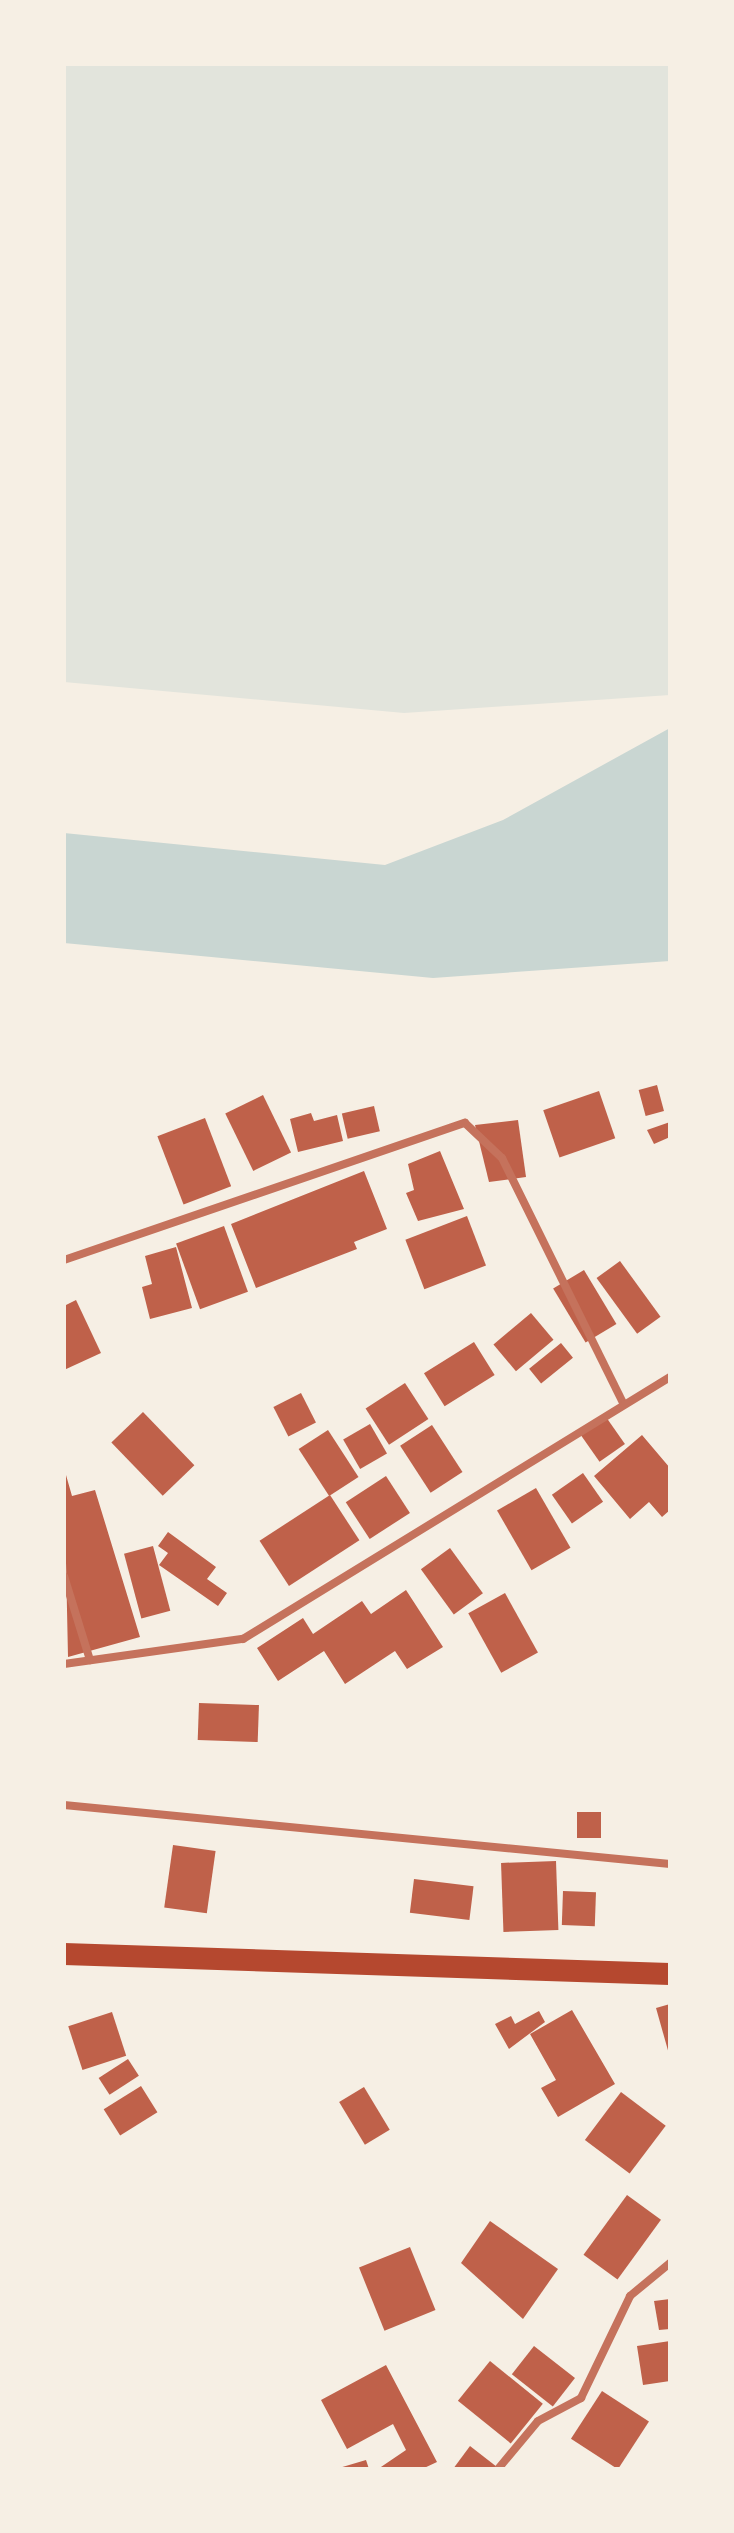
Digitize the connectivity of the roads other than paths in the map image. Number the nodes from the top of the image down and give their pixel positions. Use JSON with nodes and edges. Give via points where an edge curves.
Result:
{"nodes":[{"id":1,"x":64,"y":1260,"type":"edge"},
{"id":2,"x":670,"y":1377,"type":"edge"},
{"id":3,"x":624,"y":1405,"type":"junction"},
{"id":4,"x":64,"y":1576,"type":"edge"},
{"id":5,"x":90,"y":1660,"type":"junction"},
{"id":6,"x":64,"y":1664,"type":"edge"},
{"id":7,"x":64,"y":1805,"type":"edge"},
{"id":8,"x":670,"y":1864,"type":"edge"},
{"id":9,"x":64,"y":1954,"type":"edge"},
{"id":10,"x":670,"y":1974,"type":"edge"},
{"id":11,"x":670,"y":2263,"type":"edge"},
{"id":12,"x":498,"y":2469,"type":"edge"}],
"edges":[{"from":1,"to":3,"type":"street","via":[[465,1123],[502,1158]]},
{"from":2,"to":3,"type":"street"},
{"from":3,"to":5,"type":"street","via":[[243,1639]]},
{"from":4,"to":5,"type":"street"},
{"from":5,"to":6,"type":"street"},
{"from":7,"to":8,"type":"street"},
{"from":9,"to":10,"type":"highway"},
{"from":11,"to":12,"type":"street","via":[[630,2296],[581,2398],[538,2421]]}]}
